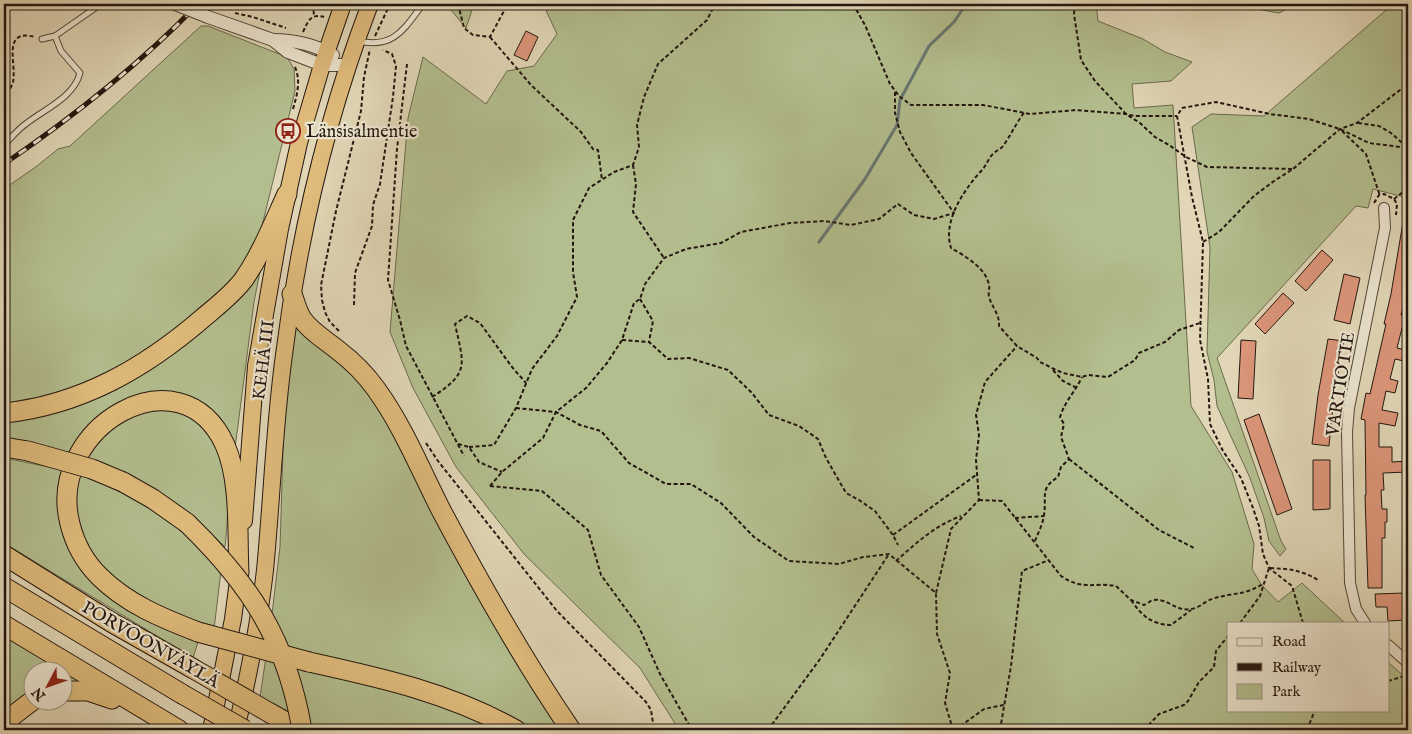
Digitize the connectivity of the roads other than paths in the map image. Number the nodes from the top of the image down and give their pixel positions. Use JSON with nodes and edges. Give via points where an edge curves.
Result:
{"nodes":[{"id":1,"x":101,"y":4,"type":"edge"},
{"id":2,"x":175,"y":4,"type":"edge"},
{"id":3,"x":343,"y":4,"type":"edge"},
{"id":4,"x":370,"y":4,"type":"edge"},
{"id":5,"x":423,"y":4,"type":"edge"},
{"id":6,"x":55,"y":36,"type":"junction"},
{"id":7,"x":42,"y":39,"type":"road end"},
{"id":8,"x":273,"y":40,"type":"junction"},
{"id":9,"x":364,"y":43,"type":"junction"},
{"id":10,"x":324,"y":58,"type":"junction"},
{"id":11,"x":348,"y":64,"type":"junction"},
{"id":12,"x":4,"y":145,"type":"edge"},
{"id":13,"x":287,"y":194,"type":"junction"},
{"id":14,"x":1384,"y":208,"type":"road end"},
{"id":15,"x":292,"y":294,"type":"junction"},
{"id":16,"x":4,"y":413,"type":"edge"},
{"id":17,"x":4,"y":448,"type":"edge"},
{"id":18,"x":4,"y":555,"type":"edge"},
{"id":19,"x":239,"y":573,"type":"junction"},
{"id":20,"x":4,"y":587,"type":"edge"},
{"id":21,"x":1364,"y":622,"type":"edge"},
{"id":22,"x":4,"y":625,"type":"edge"},
{"id":23,"x":1390,"y":647,"type":"edge"},
{"id":24,"x":1408,"y":663,"type":"edge"},
{"id":25,"x":72,"y":691,"type":"edge"},
{"id":26,"x":22,"y":709,"type":"edge"},
{"id":27,"x":4,"y":727,"type":"edge"},
{"id":28,"x":177,"y":729,"type":"edge"},
{"id":29,"x":211,"y":729,"type":"edge"},
{"id":30,"x":236,"y":730,"type":"edge"},
{"id":31,"x":245,"y":730,"type":"edge"},
{"id":32,"x":301,"y":730,"type":"edge"},
{"id":33,"x":516,"y":730,"type":"edge"},
{"id":34,"x":571,"y":730,"type":"edge"}],
"edges":[{"from":1,"to":6,"type":"lane"},
{"from":2,"to":8,"type":"street","bridge":true},
{"from":3,"to":10,"type":"highway","name":"KEHÄ III"},
{"from":4,"to":9,"type":"highway","name":"KEHÄ III"},
{"from":5,"to":9,"type":"lane","via":[[405,28],[384,43]]},
{"from":6,"to":7,"type":"lane"},
{"from":6,"to":12,"type":"lane","via":[[61,51],[80,73],[77,83]]},
{"from":8,"to":10,"type":"street","via":[[293,40]]},
{"from":8,"to":10,"type":"street","via":[[296,55]]},
{"from":9,"to":11,"type":"highway","name":"KEHÄ III"},
{"from":10,"to":11,"type":"street"},
{"from":10,"to":13,"type":"highway","name":"KEHÄ III"},
{"from":11,"to":15,"type":"highway","name":"KEHÄ III","via":[[309,207]]},
{"from":13,"to":16,"type":"highway","via":[[243,279],[228,297],[184,335],[127,373],[83,395],[60,403]]},
{"from":13,"to":19,"type":"highway","name":"KEHÄ III","via":[[256,366]]},
{"from":14,"to":21,"type":"street","name":"VARTIOTIE","via":[[1385,228],[1347,432],[1350,584],[1356,609]]},
{"from":15,"to":30,"type":"highway","name":"KEHÄ III","via":[[276,424],[264,572]]},
{"from":15,"to":34,"type":"highway","via":[[302,319],[359,369],[389,408],[486,593]]},
{"from":17,"to":32,"type":"highway","bridge":true,"via":[[28,451],[92,469],[123,482],[187,522],[233,571],[272,632],[295,693]]},
{"from":18,"to":32,"type":"highway","name":"PORVOONVÄYLÄ","bridge":true,"via":[[95,612]]},
{"from":19,"to":29,"type":"highway","name":"KEHÄ III"},
{"from":19,"to":33,"type":"highway","bridge":true,"via":[[235,482],[231,462],[216,429],[205,417],[178,402],[145,403],[126,409],[91,435],[70,473],[67,514],[84,558],[99,576],[137,606],[198,632],[398,682],[455,700]]},
{"from":20,"to":31,"type":"highway","name":"PORVOONVÄYLÄ","bridge":true},
{"from":22,"to":28,"type":"highway"},
{"from":23,"to":24,"type":"street"},
{"from":25,"to":28,"type":"highway","via":[[100,695]]},
{"from":26,"to":27,"type":"highway"}]}
